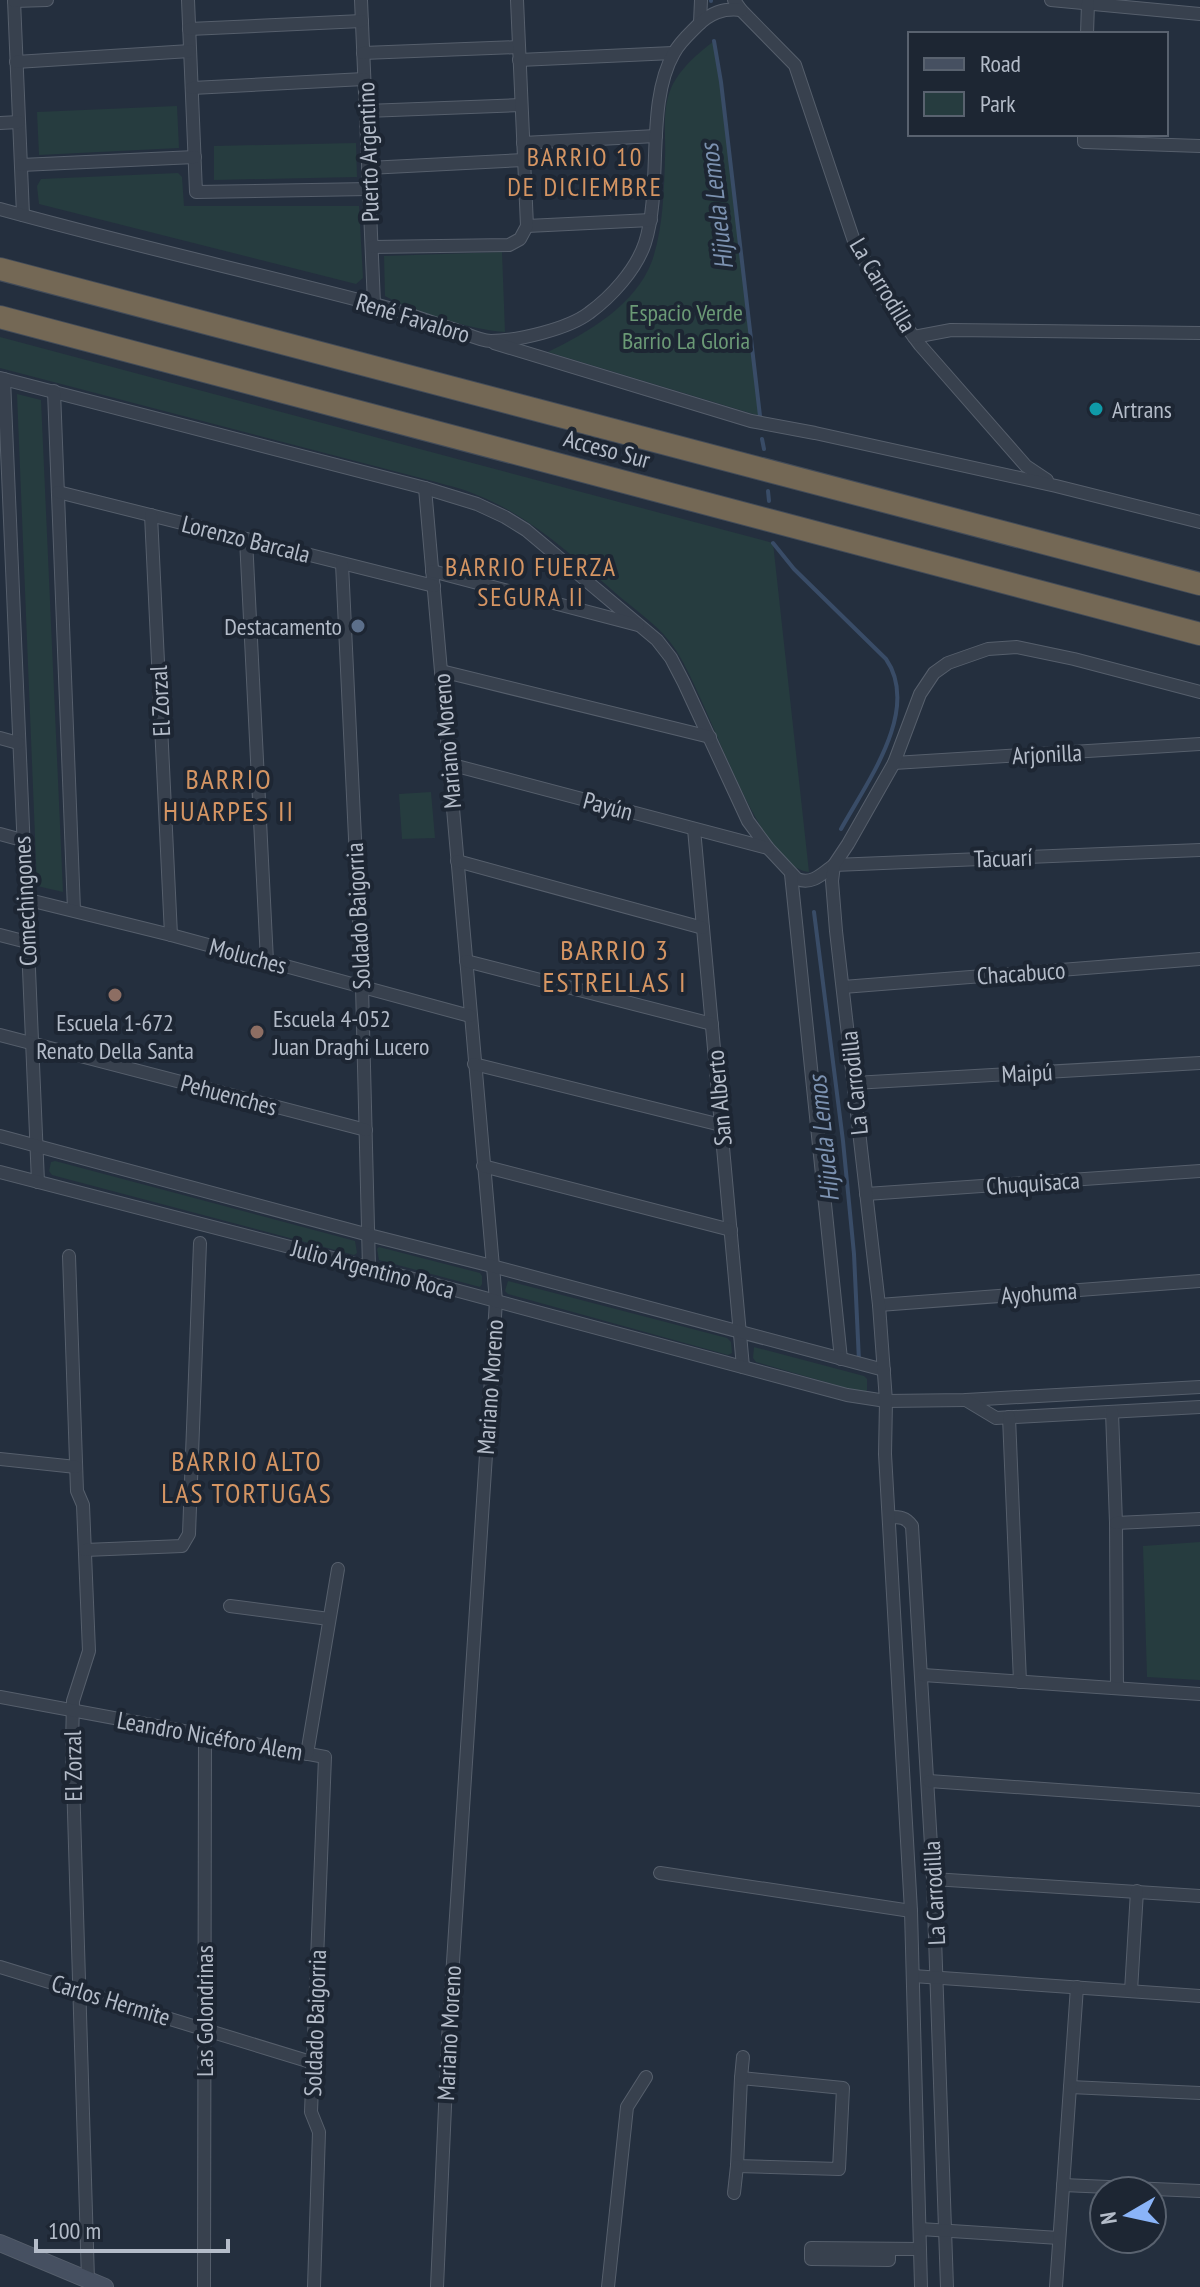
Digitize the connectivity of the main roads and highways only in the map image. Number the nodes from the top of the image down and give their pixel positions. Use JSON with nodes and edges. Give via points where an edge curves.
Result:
{"nodes":[{"id":1,"x":0,"y":258,"type":"edge"},
{"id":2,"x":0,"y":269,"type":"edge"},
{"id":3,"x":0,"y":317,"type":"edge"},
{"id":4,"x":205,"y":322,"type":"junction"},
{"id":5,"x":0,"y":326,"type":"edge"},
{"id":6,"x":514,"y":451,"type":"junction"},
{"id":7,"x":1200,"y":584,"type":"edge"},
{"id":8,"x":1200,"y":634,"type":"edge"}],
"edges":[{"from":1,"to":4,"type":"highway"},
{"from":2,"to":4,"type":"highway","name":"Acceso Sur"},
{"from":3,"to":6,"type":"highway","name":"Acceso Sur"},
{"from":4,"to":7,"type":"highway","name":"Acceso Sur"},
{"from":5,"to":6,"type":"highway","via":[[430,441]]},
{"from":6,"to":8,"type":"highway","name":"Acceso Sur"}]}
